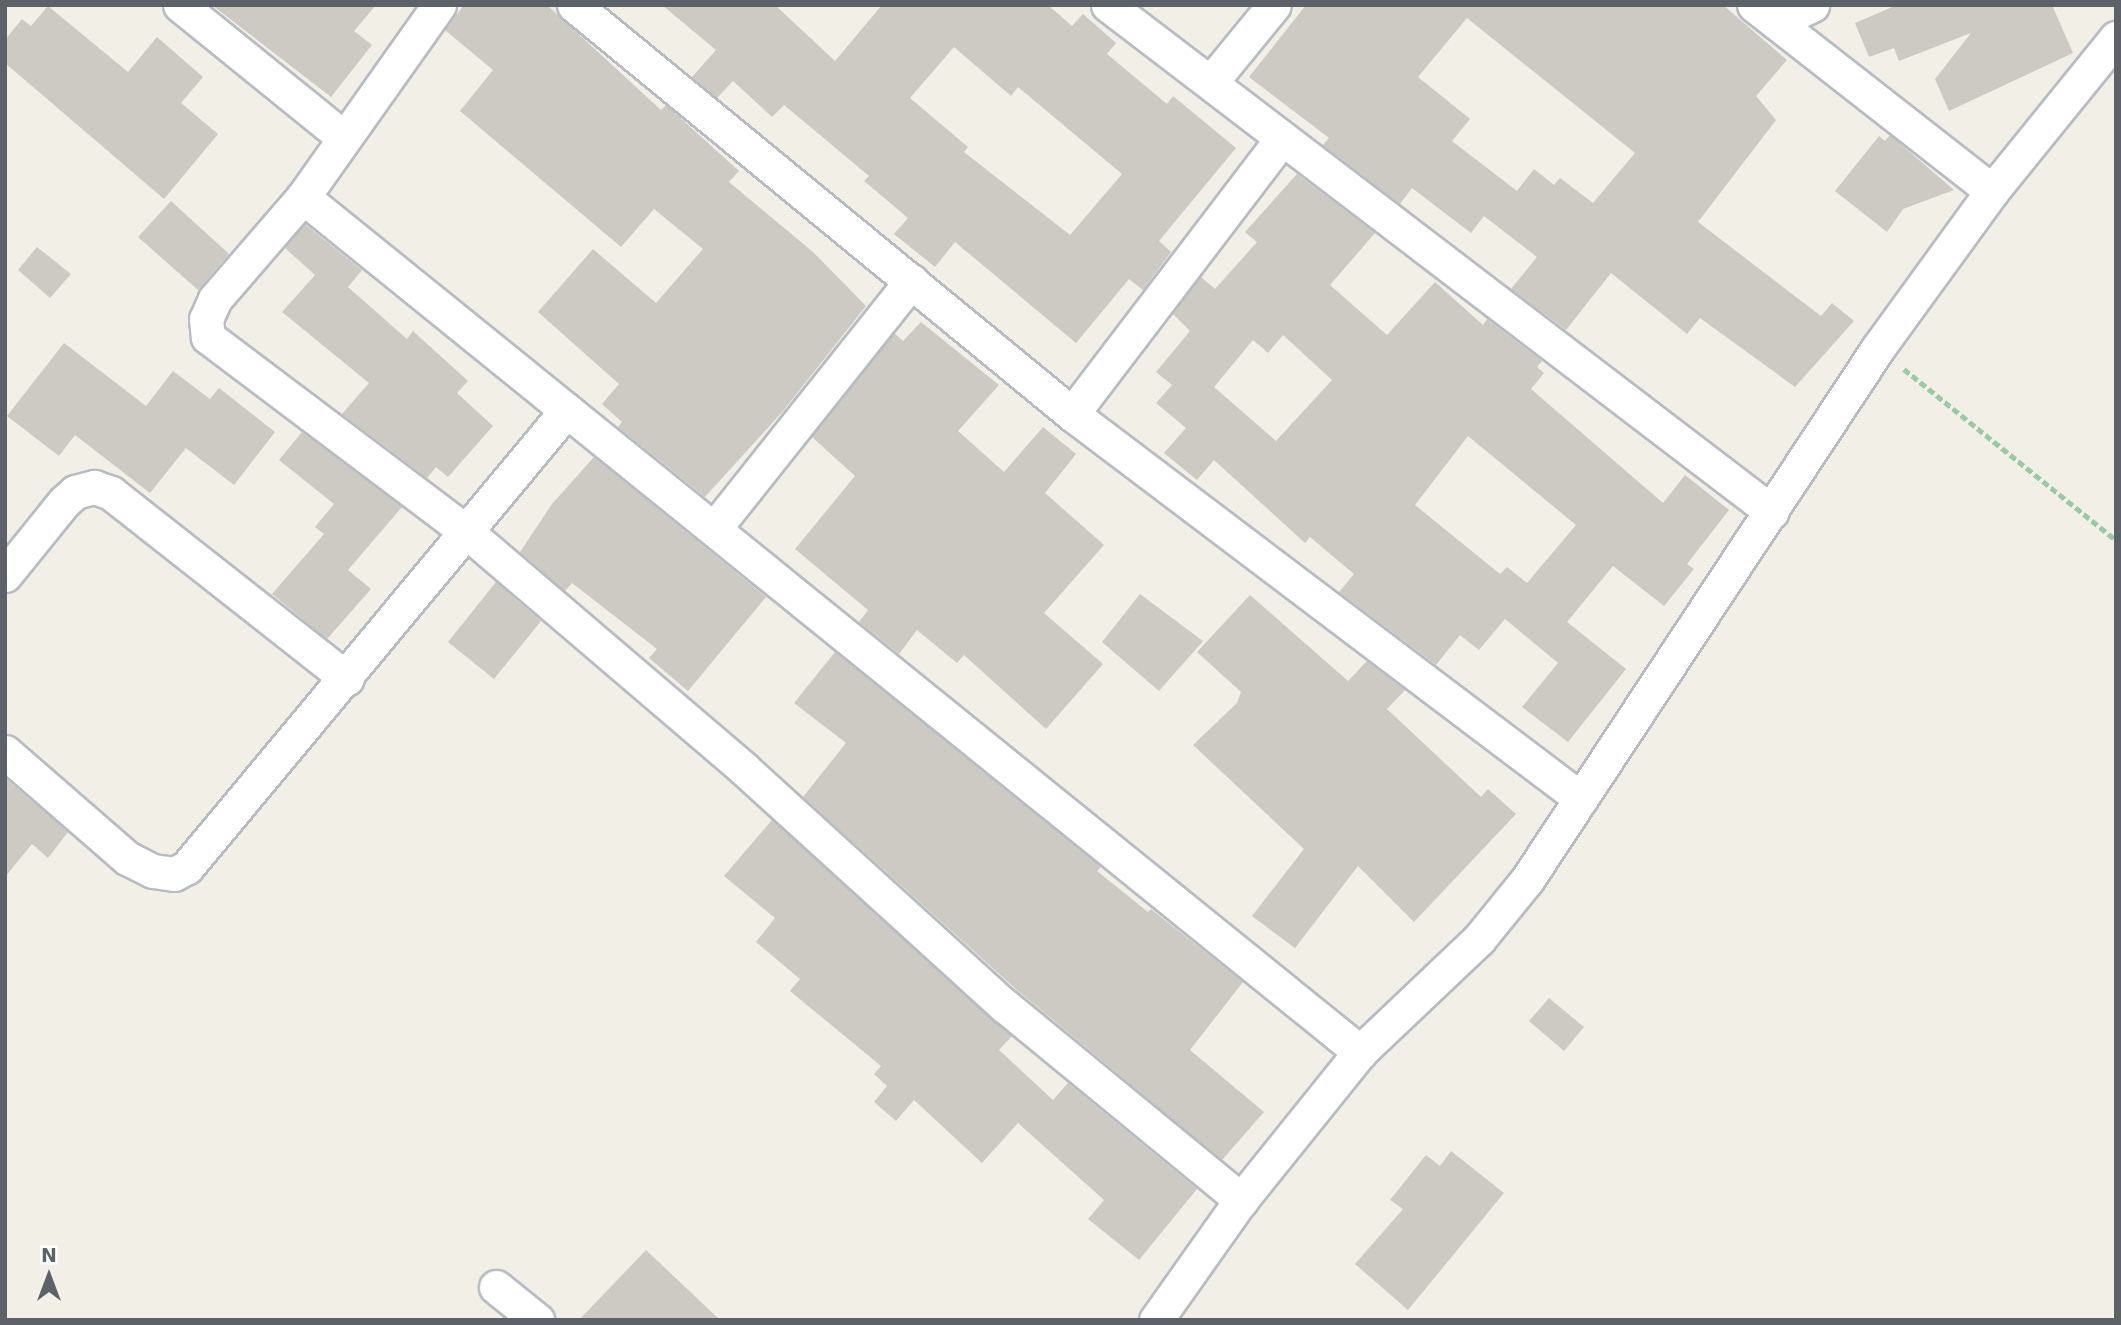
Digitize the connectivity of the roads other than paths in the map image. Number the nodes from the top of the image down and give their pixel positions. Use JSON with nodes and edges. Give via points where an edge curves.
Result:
{"nodes":[{"id":1,"x":180,"y":5,"type":"edge"},
{"id":2,"x":439,"y":5,"type":"edge"},
{"id":3,"x":1108,"y":5,"type":"edge"},
{"id":4,"x":1274,"y":5,"type":"edge"},
{"id":5,"x":1812,"y":5,"type":"edge"},
{"id":6,"x":594,"y":11,"type":"edge"},
{"id":7,"x":1765,"y":14,"type":"edge"},
{"id":8,"x":2116,"y":38,"type":"edge"},
{"id":9,"x":1211,"y":82,"type":"junction"},
{"id":10,"x":344,"y":138,"type":"junction"},
{"id":11,"x":1280,"y":141,"type":"junction"},
{"id":12,"x":1992,"y":191,"type":"junction"},
{"id":13,"x":303,"y":197,"type":"junction"},
{"id":14,"x":911,"y":281,"type":"junction"},
{"id":15,"x":566,"y":410,"type":"junction"},
{"id":16,"x":1072,"y":414,"type":"junction"},
{"id":17,"x":1772,"y":512,"type":"junction"},
{"id":18,"x":714,"y":529,"type":"junction"},
{"id":19,"x":468,"y":533,"type":"junction"},
{"id":20,"x":5,"y":575,"type":"edge"},
{"id":21,"x":347,"y":679,"type":"junction"},
{"id":22,"x":5,"y":752,"type":"edge"},
{"id":23,"x":1581,"y":799,"type":"junction"},
{"id":24,"x":1360,"y":1052,"type":"junction"},
{"id":25,"x":1241,"y":1199,"type":"junction"},
{"id":26,"x":496,"y":1287,"type":"dead end"},
{"id":27,"x":537,"y":1320,"type":"edge"},
{"id":28,"x":1156,"y":1320,"type":"edge"}],
"edges":[{"from":1,"to":10,"type":"street"},
{"from":2,"to":10,"type":"street"},
{"from":3,"to":9,"type":"street"},
{"from":4,"to":9,"type":"street"},
{"from":5,"to":7,"type":"street"},
{"from":6,"to":14,"type":"street"},
{"from":7,"to":12,"type":"street"},
{"from":8,"to":12,"type":"street"},
{"from":9,"to":11,"type":"street"},
{"from":10,"to":13,"type":"street"},
{"from":11,"to":16,"type":"street"},
{"from":11,"to":17,"type":"street"},
{"from":12,"to":17,"type":"street","via":[[1878,348]]},
{"from":13,"to":15,"type":"street"},
{"from":13,"to":19,"type":"street","via":[[215,299],[206,318],[208,337]]},
{"from":14,"to":16,"type":"street"},
{"from":14,"to":18,"type":"street"},
{"from":15,"to":18,"type":"street"},
{"from":15,"to":19,"type":"street"},
{"from":16,"to":23,"type":"street"},
{"from":17,"to":23,"type":"street"},
{"from":18,"to":24,"type":"street"},
{"from":19,"to":21,"type":"street"},
{"from":19,"to":25,"type":"street","via":[[743,768],[1005,1006]]},
{"from":20,"to":21,"type":"street","via":[[75,492],[94,488],[111,493]]},
{"from":21,"to":22,"type":"street","via":[[208,847],[174,874],[127,858]]},
{"from":23,"to":24,"type":"street","via":[[1479,939]]},
{"from":24,"to":25,"type":"street"},
{"from":25,"to":28,"type":"street"},
{"from":26,"to":27,"type":"street"}]}
